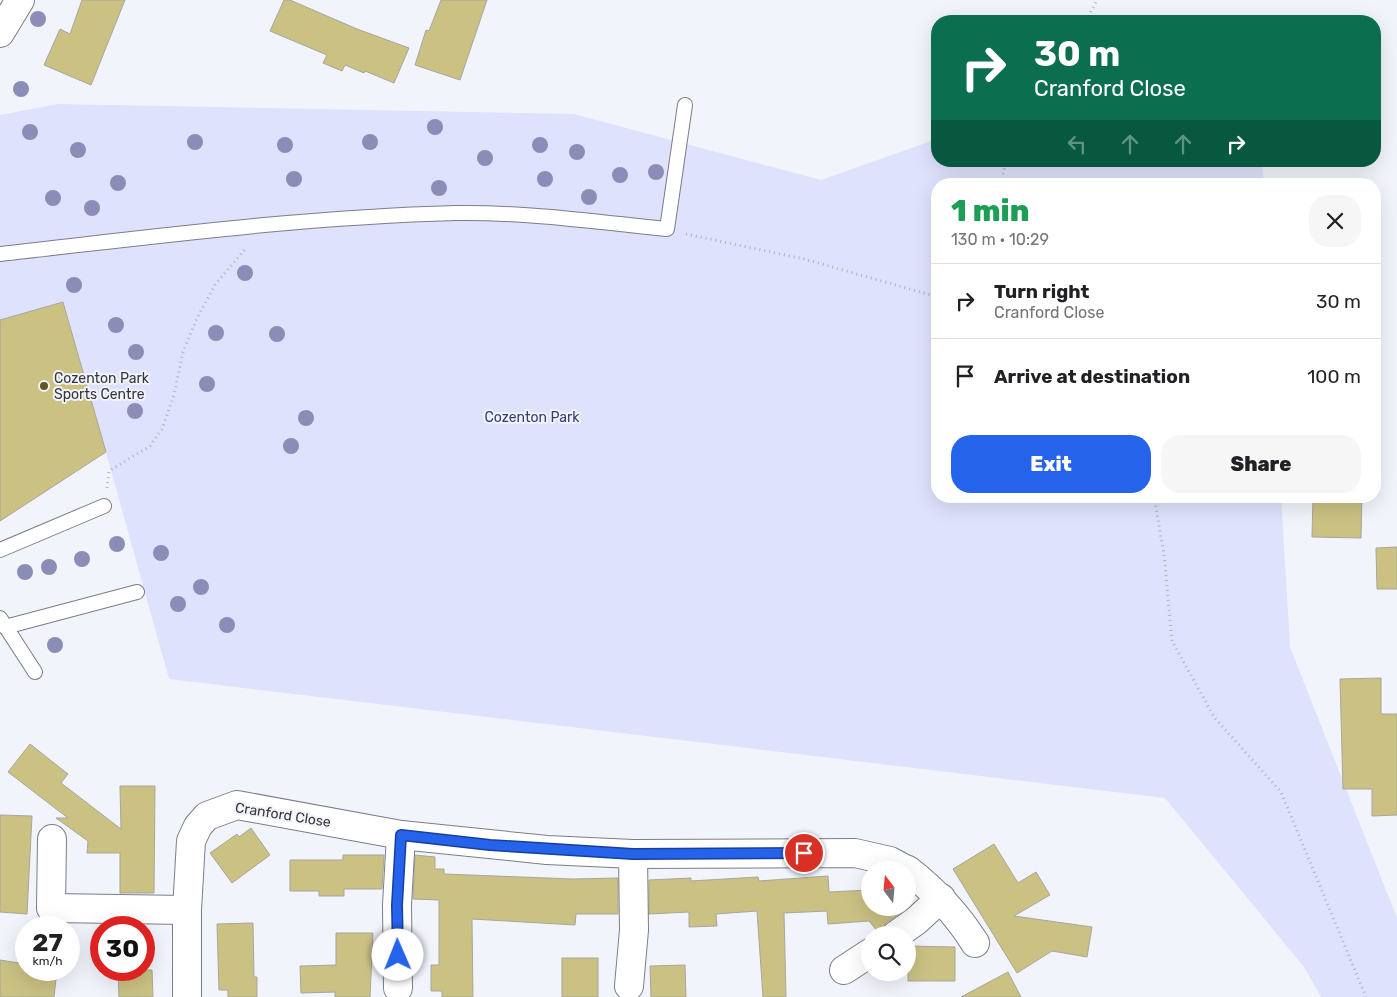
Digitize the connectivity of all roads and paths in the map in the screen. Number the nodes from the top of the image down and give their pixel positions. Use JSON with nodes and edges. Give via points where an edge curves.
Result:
{"nodes":[{"id":1,"x":20,"y":0,"type":"edge"},
{"id":2,"x":1098,"y":0,"type":"edge"},
{"id":3,"x":1089,"y":15,"type":"edge"},
{"id":4,"x":0,"y":33,"type":"edge"},
{"id":5,"x":685,"y":104,"type":"dead end"},
{"id":6,"x":264,"y":225,"type":"junction"},
{"id":7,"x":668,"y":230,"type":"junction"},
{"id":8,"x":0,"y":254,"type":"edge"},
{"id":9,"x":931,"y":295,"type":"edge"},
{"id":10,"x":1155,"y":503,"type":"edge"},
{"id":11,"x":104,"y":506,"type":"joint"},
{"id":12,"x":0,"y":550,"type":"edge"},
{"id":13,"x":137,"y":592,"type":"dead end"},
{"id":14,"x":2,"y":622,"type":"edge"},
{"id":15,"x":35,"y":672,"type":"dead end"},
{"id":16,"x":401,"y":835,"type":"junction"},
{"id":17,"x":52,"y":839,"type":"dead end"},
{"id":18,"x":633,"y":854,"type":"junction"},
{"id":19,"x":890,"y":861,"type":"edge"},
{"id":20,"x":916,"y":877,"type":"edge"},
{"id":21,"x":941,"y":898,"type":"junction"},
{"id":22,"x":187,"y":910,"type":"junction"},
{"id":23,"x":51,"y":916,"type":"edge"},
{"id":24,"x":80,"y":916,"type":"edge"},
{"id":25,"x":910,"y":926,"type":"edge"},
{"id":26,"x":975,"y":943,"type":"dead end"},
{"id":27,"x":861,"y":959,"type":"edge"},
{"id":28,"x":844,"y":970,"type":"dead end"},
{"id":29,"x":629,"y":986,"type":"dead end"},
{"id":30,"x":398,"y":988,"type":"dead end"},
{"id":31,"x":187,"y":997,"type":"edge"},
{"id":32,"x":1366,"y":997,"type":"edge"}],
"edges":[{"from":1,"to":4,"type":"street"},
{"from":2,"to":3,"type":"path"},
{"from":5,"to":7,"type":"lane"},
{"from":6,"to":7,"type":"lane","via":[[458,213],[548,217]]},
{"from":6,"to":8,"type":"lane"},
{"from":6,"to":11,"type":"path","via":[[215,285],[198,318],[183,352],[174,395],[162,429],[150,446],[109,471]]},
{"from":7,"to":9,"type":"path","via":[[804,259]]},
{"from":10,"to":32,"type":"path","via":[[1164,554],[1172,641],[1214,717],[1282,792]]},
{"from":11,"to":12,"type":"lane"},
{"from":13,"to":14,"type":"lane"},
{"from":14,"to":15,"type":"lane"},
{"from":16,"to":18,"type":"street","name":"Cranford Close","via":[[480,844]]},
{"from":16,"to":22,"type":"street","name":"Cranford Close","via":[[244,806],[223,808],[207,816],[191,841]]},
{"from":16,"to":30,"type":"street","via":[[397,905]]},
{"from":17,"to":23,"type":"street"},
{"from":18,"to":19,"type":"street","name":"Cranford Close","via":[[856,853]]},
{"from":18,"to":29,"type":"street","via":[[634,930]]},
{"from":20,"to":21,"type":"street","name":"Cranford Close"},
{"from":21,"to":25,"type":"street"},
{"from":21,"to":26,"type":"street","name":"Cranford Close"},
{"from":22,"to":24,"type":"street"},
{"from":22,"to":31,"type":"street","name":"Cranford Close"},
{"from":27,"to":28,"type":"street"}]}
